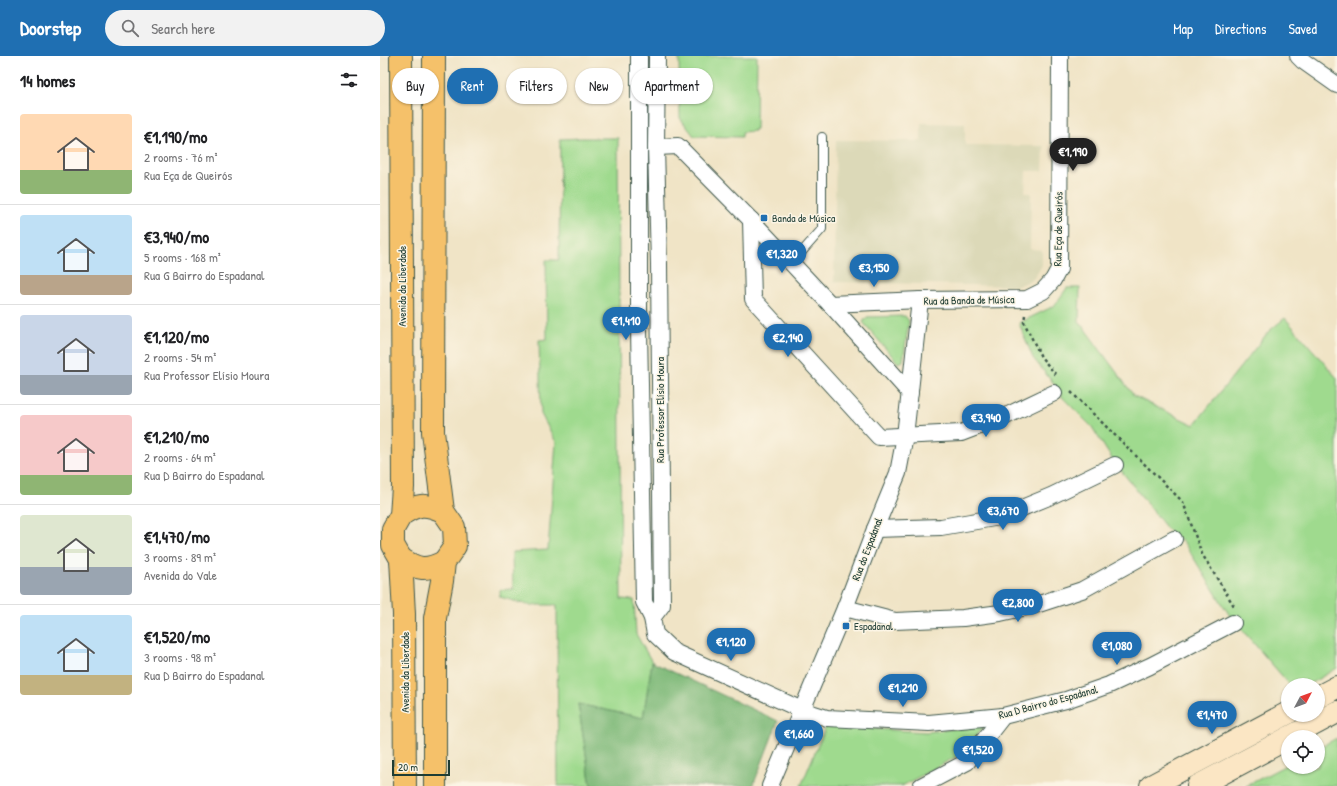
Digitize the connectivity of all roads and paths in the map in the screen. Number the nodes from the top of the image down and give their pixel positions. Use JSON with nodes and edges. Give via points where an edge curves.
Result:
{"nodes":[{"id":1,"x":401,"y":56,"type":"edge"},
{"id":2,"x":434,"y":56,"type":"edge"},
{"id":3,"x":639,"y":56,"type":"edge"},
{"id":4,"x":657,"y":56,"type":"edge"},
{"id":5,"x":1060,"y":56,"type":"edge"},
{"id":6,"x":1298,"y":56,"type":"edge"},
{"id":7,"x":1337,"y":85,"type":"edge"},
{"id":8,"x":822,"y":137,"type":"dead end"},
{"id":9,"x":656,"y":147,"type":"junction"},
{"id":10,"x":751,"y":220,"type":"junction"},
{"id":11,"x":792,"y":263,"type":"junction"},
{"id":12,"x":1053,"y":280,"type":"joint"},
{"id":13,"x":1027,"y":299,"type":"junction"},
{"id":14,"x":920,"y":300,"type":"junction"},
{"id":15,"x":830,"y":304,"type":"junction"},
{"id":16,"x":1061,"y":387,"type":"junction"},
{"id":17,"x":910,"y":392,"type":"junction"},
{"id":18,"x":905,"y":436,"type":"junction"},
{"id":19,"x":1115,"y":465,"type":"dead end"},
{"id":20,"x":443,"y":512,"type":"junction"},
{"id":21,"x":401,"y":515,"type":"junction"},
{"id":22,"x":875,"y":529,"type":"junction"},
{"id":23,"x":1174,"y":539,"type":"dead end"},
{"id":24,"x":401,"y":559,"type":"junction"},
{"id":25,"x":444,"y":562,"type":"junction"},
{"id":26,"x":845,"y":608,"type":"junction"},
{"id":27,"x":652,"y":618,"type":"junction"},
{"id":28,"x":1233,"y":623,"type":"joint"},
{"id":29,"x":1337,"y":687,"type":"edge"},
{"id":30,"x":1325,"y":693,"type":"edge"},
{"id":31,"x":802,"y":710,"type":"junction"},
{"id":32,"x":1337,"y":712,"type":"edge"},
{"id":33,"x":1003,"y":716,"type":"junction"},
{"id":34,"x":1281,"y":718,"type":"edge"},
{"id":35,"x":1304,"y":730,"type":"edge"},
{"id":36,"x":1281,"y":742,"type":"edge"},
{"id":37,"x":405,"y":786,"type":"edge"},
{"id":38,"x":435,"y":786,"type":"edge"},
{"id":39,"x":770,"y":786,"type":"edge"},
{"id":40,"x":921,"y":786,"type":"edge"},
{"id":41,"x":1151,"y":786,"type":"edge"},
{"id":42,"x":1198,"y":786,"type":"edge"}],
"edges":[{"from":1,"to":21,"type":"main road","name":"Avenida da Liberdade","via":[[404,487]]},
{"from":2,"to":20,"type":"main road","via":[[433,432]]},
{"from":3,"to":27,"type":"street","name":"Rua Professor Elísio Moura","via":[[639,330],[644,602]]},
{"from":4,"to":9,"type":"street","name":"Rua Professor Elísio Moura"},
{"from":5,"to":12,"type":"street","name":"Rua Eça de Queirós","via":[[1059,269]]},
{"from":6,"to":7,"type":"street"},
{"from":8,"to":11,"type":"lane","via":[[822,229]]},
{"from":9,"to":10,"type":"street","via":[[678,146]]},
{"from":9,"to":27,"type":"street","name":"Rua Professor Elísio Moura","via":[[662,605]]},
{"from":10,"to":11,"type":"street"},
{"from":10,"to":18,"type":"street","via":[[753,299],[879,437]]},
{"from":11,"to":15,"type":"street"},
{"from":12,"to":13,"type":"street","name":"Rua da Banda de Música","via":[[1043,291]]},
{"from":13,"to":14,"type":"street","name":"Rua da Banda de Música"},
{"from":13,"to":16,"type":"path","via":[[1024,322],[1041,357]]},
{"from":14,"to":15,"type":"street","name":"Rua da Banda de Música"},
{"from":14,"to":17,"type":"street","name":"Rua do Espadanal"},
{"from":15,"to":17,"type":"street"},
{"from":16,"to":18,"type":"street","via":[[1008,415],[961,433]]},
{"from":16,"to":28,"type":"path","via":[[1183,502],[1202,554],[1242,618]]},
{"from":17,"to":18,"type":"street","name":"Rua do Espadanal"},
{"from":18,"to":22,"type":"street","name":"Rua do Espadanal","via":[[898,473]]},
{"from":19,"to":22,"type":"street","via":[[1052,496],[1000,517],[941,526]]},
{"from":20,"to":21,"type":"main road","via":[[429,506],[414,507]]},
{"from":20,"to":25,"type":"main road","via":[[454,527],[455,546]]},
{"from":21,"to":24,"type":"main road","name":"Avenida da Liberdade","via":[[393,529],[393,545]]},
{"from":22,"to":26,"type":"street","name":"Rua do Espadanal"},
{"from":23,"to":26,"type":"street","via":[[1082,590],[1000,613],[963,618],[895,621]]},
{"from":24,"to":25,"type":"main road","via":[[414,567],[430,568]]},
{"from":24,"to":37,"type":"main road","name":"Avenida da Liberdade","via":[[404,614]]},
{"from":25,"to":38,"type":"main road","via":[[435,618]]},
{"from":26,"to":31,"type":"street","name":"Rua do Espadanal"},
{"from":27,"to":31,"type":"street","name":"Rua Professor Elísio Moura","via":[[655,634],[674,652]]},
{"from":28,"to":33,"type":"street","name":"Rua D Bairro do Espadanal","via":[[1109,685],[1066,700]]},
{"from":29,"to":30,"type":"main road"},
{"from":31,"to":33,"type":"street","name":"Rua D Bairro do Espadanal","via":[[826,718],[929,723]]},
{"from":31,"to":39,"type":"street","name":"Rua do Espadanal"},
{"from":32,"to":35,"type":"main road"},
{"from":33,"to":40,"type":"street","via":[[967,762]]},
{"from":34,"to":41,"type":"main road"},
{"from":36,"to":42,"type":"main road"}]}
